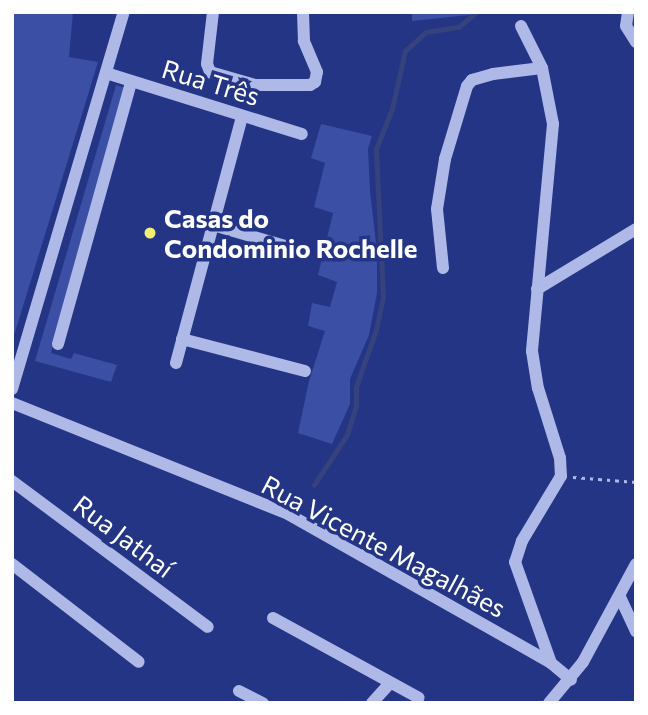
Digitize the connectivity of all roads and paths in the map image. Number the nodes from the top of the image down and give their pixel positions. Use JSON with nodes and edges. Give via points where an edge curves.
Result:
{"nodes":[{"id":1,"x":124,"y":12,"type":"edge"},
{"id":2,"x":213,"y":12,"type":"edge"},
{"id":3,"x":303,"y":12,"type":"edge"},
{"id":4,"x":628,"y":12,"type":"edge"},
{"id":5,"x":521,"y":26,"type":"dead end"},
{"id":6,"x":636,"y":42,"type":"edge"},
{"id":7,"x":542,"y":68,"type":"junction"},
{"id":8,"x":106,"y":73,"type":"junction"},
{"id":9,"x":131,"y":82,"type":"junction"},
{"id":10,"x":242,"y":116,"type":"junction"},
{"id":11,"x":303,"y":134,"type":"dead end"},
{"id":12,"x":213,"y":225,"type":"junction"},
{"id":13,"x":636,"y":229,"type":"edge"},
{"id":14,"x":306,"y":252,"type":"dead end"},
{"id":15,"x":443,"y":268,"type":"dead end"},
{"id":16,"x":537,"y":289,"type":"junction"},
{"id":17,"x":182,"y":339,"type":"junction"},
{"id":18,"x":58,"y":344,"type":"dead end"},
{"id":19,"x":176,"y":363,"type":"dead end"},
{"id":20,"x":305,"y":372,"type":"dead end"},
{"id":21,"x":12,"y":389,"type":"edge"},
{"id":22,"x":12,"y":403,"type":"edge"},
{"id":23,"x":561,"y":476,"type":"junction"},
{"id":24,"x":12,"y":481,"type":"edge"},
{"id":25,"x":636,"y":482,"type":"edge"},
{"id":26,"x":12,"y":564,"type":"edge"},
{"id":27,"x":636,"y":564,"type":"edge"},
{"id":28,"x":620,"y":597,"type":"junction"},
{"id":29,"x":272,"y":618,"type":"dead end"},
{"id":30,"x":208,"y":627,"type":"dead end"},
{"id":31,"x":636,"y":631,"type":"edge"},
{"id":32,"x":139,"y":662,"type":"dead end"},
{"id":33,"x":551,"y":663,"type":"junction"},
{"id":34,"x":571,"y":680,"type":"junction"},
{"id":35,"x":390,"y":683,"type":"junction"},
{"id":36,"x":239,"y":691,"type":"dead end"},
{"id":37,"x":419,"y":698,"type":"dead end"},
{"id":38,"x":263,"y":703,"type":"edge"},
{"id":39,"x":372,"y":703,"type":"edge"},
{"id":40,"x":549,"y":703,"type":"edge"}],
"edges":[{"from":1,"to":8,"type":"street"},
{"from":2,"to":3,"type":"street","via":[[210,72],[254,85],[310,85],[317,72],[304,41]]},
{"from":4,"to":6,"type":"street","via":[[626,26]]},
{"from":5,"to":7,"type":"street"},
{"from":7,"to":15,"type":"street","via":[[493,74],[467,86],[440,187],[437,222]]},
{"from":7,"to":16,"type":"street","via":[[553,124]]},
{"from":8,"to":9,"type":"street","name":"Rua Três"},
{"from":8,"to":21,"type":"street"},
{"from":9,"to":10,"type":"street","name":"Rua Três"},
{"from":9,"to":18,"type":"street"},
{"from":10,"to":11,"type":"street","name":"Rua Três"},
{"from":10,"to":12,"type":"street"},
{"from":12,"to":14,"type":"street"},
{"from":12,"to":17,"type":"street"},
{"from":13,"to":16,"type":"street"},
{"from":16,"to":23,"type":"street","via":[[534,369]]},
{"from":17,"to":19,"type":"street"},
{"from":17,"to":20,"type":"street"},
{"from":22,"to":33,"type":"street","name":"Rua Vicente Magalhães","via":[[288,514]]},
{"from":23,"to":25,"type":"path"},
{"from":23,"to":33,"type":"street","via":[[522,541],[516,562]]},
{"from":24,"to":30,"type":"street","name":"Rua Jathaí"},
{"from":26,"to":32,"type":"street"},
{"from":27,"to":28,"type":"street"},
{"from":28,"to":31,"type":"street"},
{"from":28,"to":34,"type":"street"},
{"from":29,"to":35,"type":"street"},
{"from":33,"to":34,"type":"street","name":"Rua Vicente Magalhães"},
{"from":34,"to":40,"type":"street"},
{"from":35,"to":37,"type":"street"},
{"from":35,"to":39,"type":"street"},
{"from":36,"to":38,"type":"street"}]}
